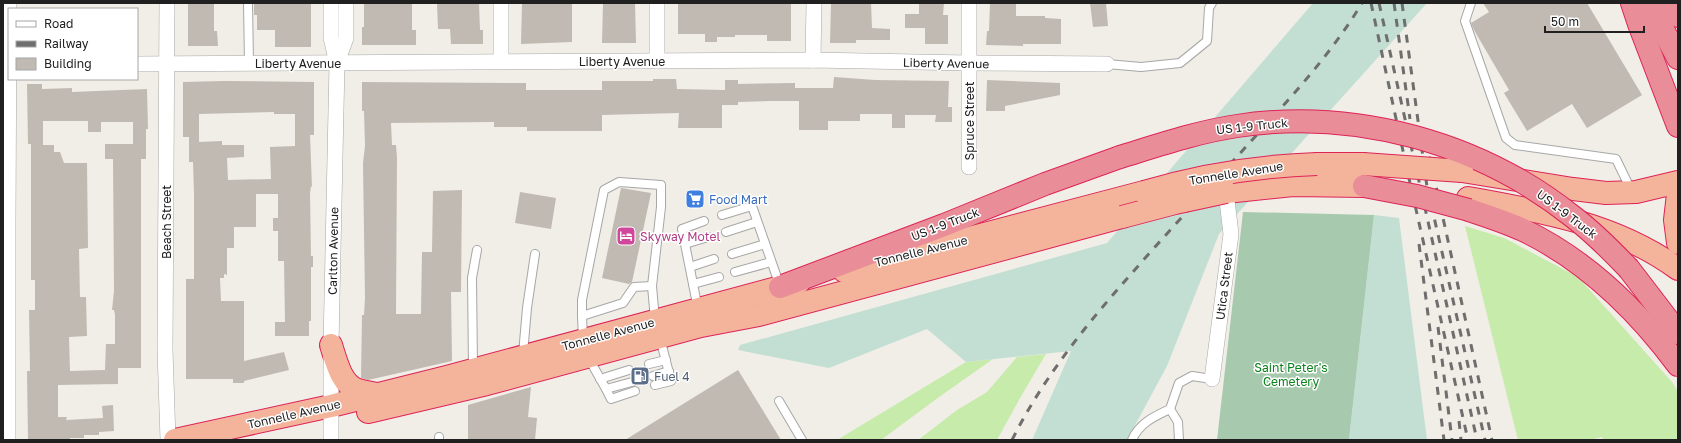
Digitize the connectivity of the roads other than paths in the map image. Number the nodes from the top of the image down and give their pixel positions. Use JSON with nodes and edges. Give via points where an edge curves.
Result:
{"nodes":[{"id":1,"x":8,"y":3,"type":"edge"},
{"id":2,"x":167,"y":3,"type":"edge"},
{"id":3,"x":248,"y":3,"type":"edge"},
{"id":4,"x":331,"y":3,"type":"edge"},
{"id":5,"x":346,"y":3,"type":"edge"},
{"id":6,"x":501,"y":3,"type":"edge"},
{"id":7,"x":657,"y":3,"type":"edge"},
{"id":8,"x":814,"y":3,"type":"edge"},
{"id":9,"x":969,"y":3,"type":"edge"},
{"id":10,"x":1212,"y":3,"type":"edge"},
{"id":11,"x":1471,"y":3,"type":"edge"},
{"id":12,"x":1622,"y":3,"type":"edge"},
{"id":13,"x":1632,"y":3,"type":"edge"},
{"id":14,"x":1672,"y":3,"type":"edge"},
{"id":15,"x":1653,"y":12,"type":"edge"},
{"id":16,"x":1678,"y":16,"type":"edge"},
{"id":17,"x":1678,"y":58,"type":"edge"},
{"id":18,"x":813,"y":60,"type":"junction"},
{"id":19,"x":500,"y":61,"type":"junction"},
{"id":20,"x":657,"y":61,"type":"junction"},
{"id":21,"x":167,"y":63,"type":"junction"},
{"id":22,"x":249,"y":63,"type":"junction"},
{"id":23,"x":337,"y":63,"type":"junction"},
{"id":24,"x":969,"y":63,"type":"junction"},
{"id":25,"x":138,"y":64,"type":"edge"},
{"id":26,"x":1107,"y":64,"type":"joint"},
{"id":27,"x":1678,"y":64,"type":"edge"},
{"id":28,"x":7,"y":67,"type":"edge"},
{"id":29,"x":1667,"y":94,"type":"junction"},
{"id":30,"x":1678,"y":126,"type":"edge"},
{"id":31,"x":969,"y":167,"type":"dead end"},
{"id":32,"x":1678,"y":182,"type":"edge"},
{"id":33,"x":1226,"y":192,"type":"junction"},
{"id":34,"x":1633,"y":192,"type":"junction"},
{"id":35,"x":1678,"y":194,"type":"edge"},
{"id":36,"x":1468,"y":204,"type":"junction"},
{"id":37,"x":722,"y":215,"type":"dead end"},
{"id":38,"x":704,"y":222,"type":"dead end"},
{"id":39,"x":757,"y":222,"type":"junction"},
{"id":40,"x":4,"y":223,"type":"edge"},
{"id":41,"x":726,"y":232,"type":"dead end"},
{"id":42,"x":708,"y":237,"type":"dead end"},
{"id":43,"x":1678,"y":243,"type":"edge"},
{"id":44,"x":685,"y":244,"type":"junction"},
{"id":45,"x":765,"y":244,"type":"junction"},
{"id":46,"x":477,"y":250,"type":"dead end"},
{"id":47,"x":535,"y":254,"type":"dead end"},
{"id":48,"x":732,"y":254,"type":"dead end"},
{"id":49,"x":714,"y":259,"type":"dead end"},
{"id":50,"x":771,"y":262,"type":"junction"},
{"id":51,"x":690,"y":267,"type":"junction"},
{"id":52,"x":1678,"y":269,"type":"edge"},
{"id":53,"x":735,"y":272,"type":"dead end"},
{"id":54,"x":719,"y":277,"type":"dead end"},
{"id":55,"x":694,"y":284,"type":"junction"},
{"id":56,"x":652,"y":286,"type":"junction"},
{"id":57,"x":780,"y":287,"type":"junction"},
{"id":58,"x":698,"y":310,"type":"junction"},
{"id":59,"x":582,"y":316,"type":"junction"},
{"id":60,"x":658,"y":329,"type":"junction"},
{"id":61,"x":1678,"y":334,"type":"edge"},
{"id":62,"x":331,"y":345,"type":"junction"},
{"id":63,"x":585,"y":349,"type":"junction"},
{"id":64,"x":523,"y":357,"type":"junction"},
{"id":65,"x":666,"y":360,"type":"junction"},
{"id":66,"x":650,"y":364,"type":"dead end"},
{"id":67,"x":1678,"y":365,"type":"edge"},
{"id":68,"x":629,"y":370,"type":"dead end"},
{"id":69,"x":473,"y":371,"type":"junction"},
{"id":70,"x":669,"y":372,"type":"junction"},
{"id":71,"x":653,"y":376,"type":"dead end"},
{"id":72,"x":5,"y":377,"type":"edge"},
{"id":73,"x":600,"y":379,"type":"junction"},
{"id":74,"x":1212,"y":379,"type":"joint"},
{"id":75,"x":632,"y":382,"type":"dead end"},
{"id":76,"x":655,"y":386,"type":"dead end"},
{"id":77,"x":606,"y":389,"type":"junction"},
{"id":78,"x":634,"y":392,"type":"dead end"},
{"id":79,"x":378,"y":394,"type":"junction"},
{"id":80,"x":780,"y":401,"type":"dead end"},
{"id":81,"x":1170,"y":409,"type":"junction"},
{"id":82,"x":331,"y":422,"type":"edge"},
{"id":83,"x":5,"y":438,"type":"edge"},
{"id":84,"x":168,"y":440,"type":"edge"},
{"id":85,"x":175,"y":440,"type":"edge"},
{"id":86,"x":244,"y":440,"type":"edge"},
{"id":87,"x":802,"y":440,"type":"edge"},
{"id":88,"x":1132,"y":440,"type":"edge"},
{"id":89,"x":1179,"y":440,"type":"edge"}],
"edges":[{"from":1,"to":28,"type":"street"},
{"from":2,"to":21,"type":"street","name":"Beach Street"},
{"from":3,"to":22,"type":"lane"},
{"from":4,"to":23,"type":"street","name":"Carlton Avenue","via":[[331,38]]},
{"from":5,"to":23,"type":"street","name":"Carlton Avenue","via":[[346,38]]},
{"from":6,"to":19,"type":"street"},
{"from":7,"to":20,"type":"street"},
{"from":8,"to":18,"type":"street"},
{"from":9,"to":24,"type":"street","name":"Spruce Street"},
{"from":10,"to":26,"type":"lane","via":[[1209,8],[1207,41],[1180,63],[1141,67]]},
{"from":11,"to":34,"type":"lane","via":[[1465,21],[1506,138],[1515,145],[1616,159]]},
{"from":12,"to":29,"type":"highway"},
{"from":13,"to":29,"type":"highway"},
{"from":14,"to":16,"type":"highway"},
{"from":15,"to":17,"type":"highway"},
{"from":15,"to":27,"type":"highway"},
{"from":18,"to":20,"type":"street","name":"Liberty Avenue"},
{"from":18,"to":24,"type":"street","name":"Liberty Avenue"},
{"from":19,"to":20,"type":"street","name":"Liberty Avenue"},
{"from":19,"to":23,"type":"street","name":"Liberty Avenue"},
{"from":21,"to":22,"type":"street","name":"Liberty Avenue"},
{"from":21,"to":25,"type":"street","name":"Liberty Avenue"},
{"from":21,"to":84,"type":"street","name":"Beach Street","via":[[165,350]]},
{"from":22,"to":23,"type":"street","name":"Liberty Avenue"},
{"from":23,"to":62,"type":"street","name":"Carlton Avenue"},
{"from":24,"to":26,"type":"street","name":"Liberty Avenue"},
{"from":24,"to":31,"type":"street","name":"Spruce Street"},
{"from":28,"to":40,"type":"street"},
{"from":29,"to":30,"type":"highway"},
{"from":32,"to":34,"type":"highway","name":"Tonnelle Avenue"},
{"from":33,"to":36,"type":"highway","name":"Tonnelle Avenue","bridge":true,"via":[[1309,185],[1364,186]]},
{"from":33,"to":60,"type":"highway","name":"Tonnelle Avenue","bridge":true,"via":[[1175,203],[759,315],[701,326]]},
{"from":33,"to":74,"type":"street","name":"Utica Street","via":[[1231,234]]},
{"from":34,"to":57,"type":"highway","name":"Tonnelle Avenue","bridge":true,"via":[[1597,193],[1462,171],[1363,164],[1269,166],[1182,181]]},
{"from":35,"to":43,"type":"highway","via":[[1675,220]]},
{"from":36,"to":52,"type":"highway","via":[[1539,212],[1613,233],[1649,249]]},
{"from":36,"to":67,"type":"highway","via":[[1524,230],[1578,264],[1629,307]]},
{"from":37,"to":39,"type":"lane","via":[[752,206]]},
{"from":38,"to":44,"type":"lane","via":[[682,229]]},
{"from":39,"to":41,"type":"lane"},
{"from":39,"to":45,"type":"lane"},
{"from":40,"to":72,"type":"street"},
{"from":42,"to":44,"type":"lane"},
{"from":44,"to":51,"type":"lane"},
{"from":45,"to":48,"type":"lane"},
{"from":45,"to":50,"type":"lane"},
{"from":46,"to":69,"type":"lane","via":[[472,278]]},
{"from":47,"to":64,"type":"lane"},
{"from":49,"to":51,"type":"lane"},
{"from":50,"to":53,"type":"lane"},
{"from":50,"to":57,"type":"lane"},
{"from":51,"to":55,"type":"lane"},
{"from":54,"to":55,"type":"lane"},
{"from":55,"to":58,"type":"lane"},
{"from":56,"to":59,"type":"lane","via":[[634,287],[623,303]]},
{"from":56,"to":59,"type":"lane","via":[[661,185],[619,182],[604,190],[582,300]]},
{"from":56,"to":60,"type":"lane"},
{"from":57,"to":58,"type":"highway","name":"Tonnelle Avenue"},
{"from":57,"to":61,"type":"highway","name":"US 1-9 Truck","bridge":true,"via":[[1045,184],[1166,142],[1244,125],[1315,122],[1376,128],[1418,138],[1467,154],[1531,188],[1571,214],[1602,241],[1647,291]]},
{"from":58,"to":60,"type":"highway","name":"Tonnelle Avenue"},
{"from":59,"to":63,"type":"lane"},
{"from":60,"to":63,"type":"highway","name":"Tonnelle Avenue"},
{"from":60,"to":65,"type":"lane"},
{"from":62,"to":79,"type":"highway","via":[[339,369],[350,386]]},
{"from":62,"to":82,"type":"street","name":"Carlton Avenue"},
{"from":63,"to":64,"type":"highway","name":"Tonnelle Avenue"},
{"from":63,"to":73,"type":"lane"},
{"from":63,"to":82,"type":"highway","name":"Tonnelle Avenue","via":[[439,396]]},
{"from":64,"to":69,"type":"highway","name":"Tonnelle Avenue"},
{"from":65,"to":66,"type":"lane"},
{"from":65,"to":70,"type":"lane"},
{"from":68,"to":73,"type":"lane"},
{"from":69,"to":79,"type":"highway","name":"Tonnelle Avenue"},
{"from":70,"to":71,"type":"lane"},
{"from":70,"to":76,"type":"lane","via":[[671,381]]},
{"from":72,"to":83,"type":"street"},
{"from":73,"to":77,"type":"lane"},
{"from":74,"to":81,"type":"lane","via":[[1192,376],[1179,383]]},
{"from":75,"to":77,"type":"lane"},
{"from":77,"to":78,"type":"lane","via":[[610,399]]},
{"from":79,"to":82,"type":"highway","name":"Tonnelle Avenue"},
{"from":80,"to":87,"type":"lane"},
{"from":81,"to":88,"type":"lane","via":[[1149,419],[1135,433]]},
{"from":81,"to":89,"type":"lane","via":[[1178,422]]},
{"from":82,"to":85,"type":"highway","name":"Tonnelle Avenue"},
{"from":82,"to":86,"type":"highway","name":"Tonnelle Avenue"}]}
